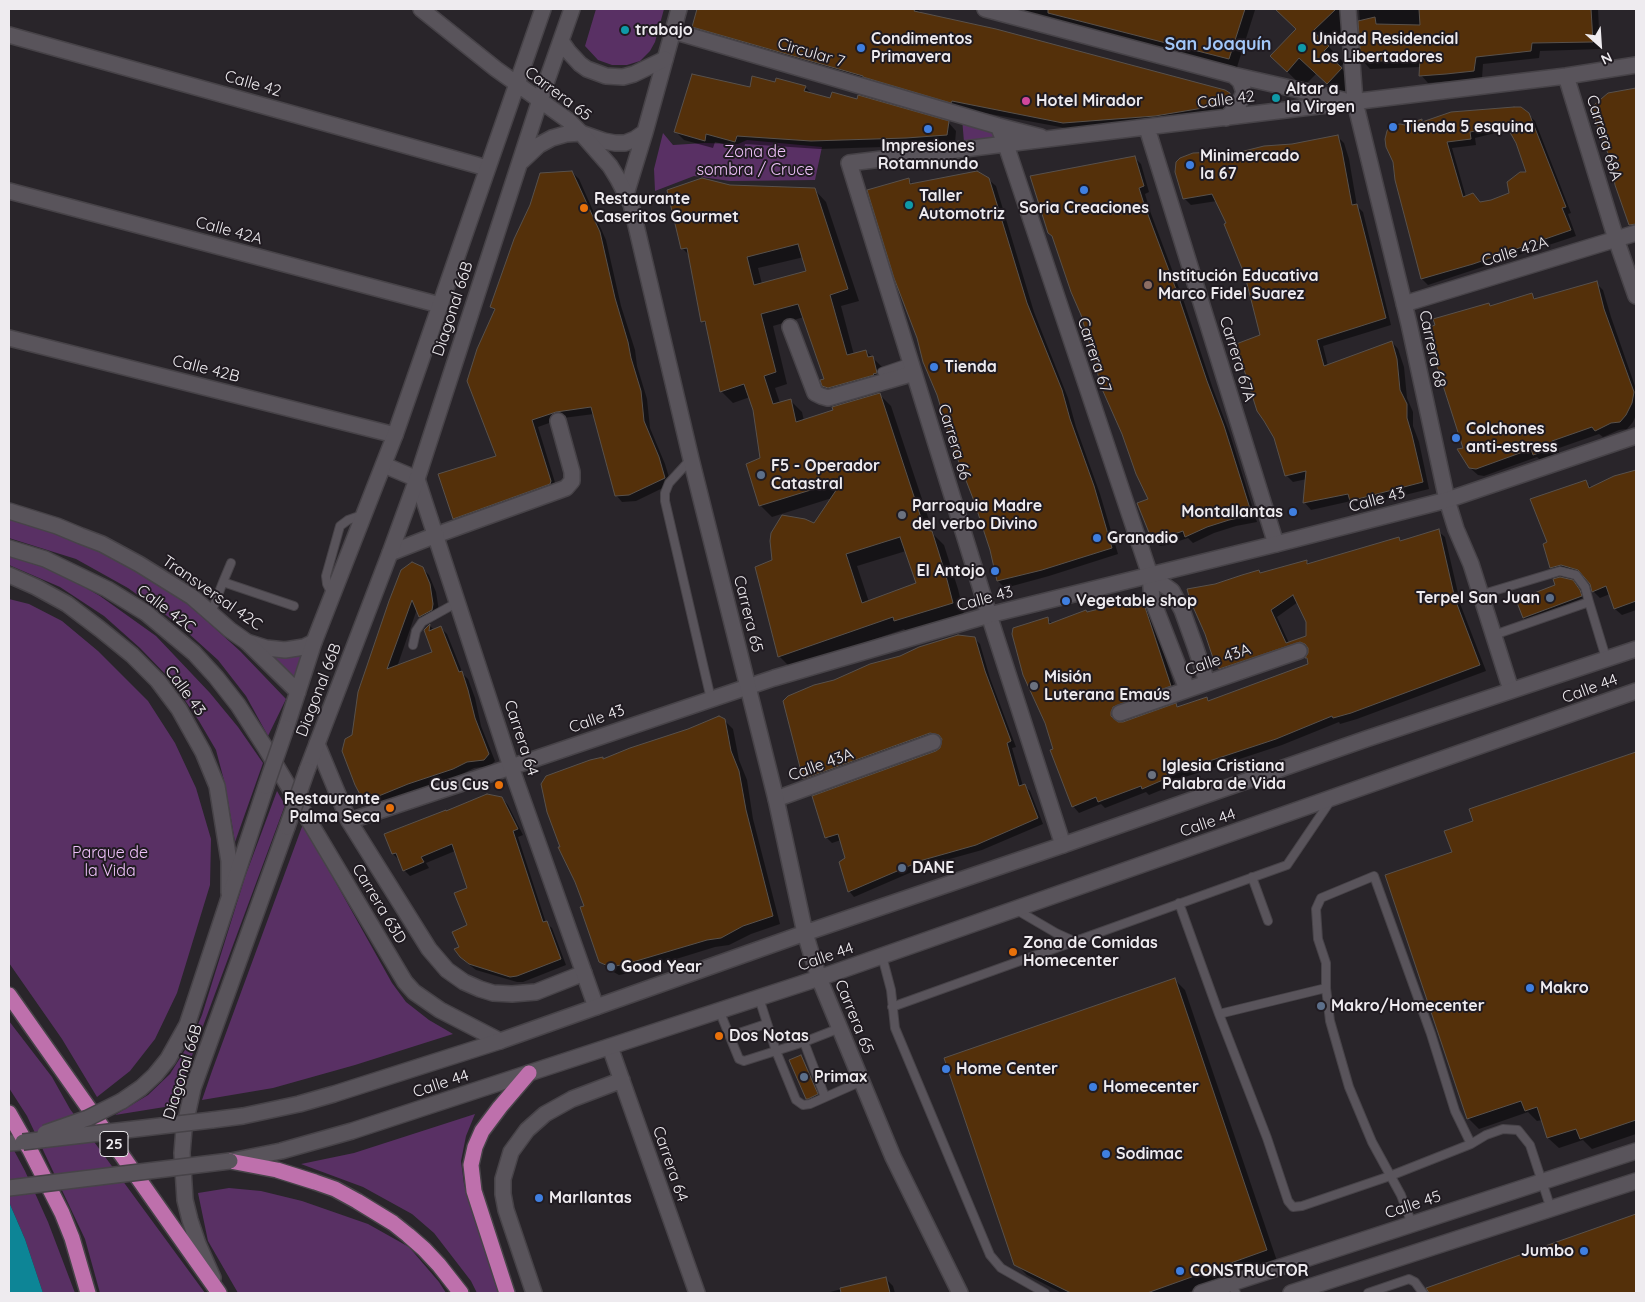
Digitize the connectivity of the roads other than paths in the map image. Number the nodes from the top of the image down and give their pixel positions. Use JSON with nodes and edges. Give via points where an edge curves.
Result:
{"nodes":[{"id":1,"x":421,"y":9,"type":"edge"},
{"id":2,"x":543,"y":9,"type":"edge"},
{"id":3,"x":572,"y":9,"type":"edge"},
{"id":4,"x":679,"y":9,"type":"edge"},
{"id":5,"x":985,"y":9,"type":"edge"},
{"id":6,"x":1348,"y":9,"type":"edge"},
{"id":7,"x":673,"y":31,"type":"junction"},
{"id":8,"x":9,"y":35,"type":"edge"},
{"id":9,"x":562,"y":41,"type":"junction"},
{"id":10,"x":665,"y":59,"type":"junction"},
{"id":11,"x":1636,"y":65,"type":"edge"},
{"id":12,"x":1233,"y":75,"type":"junction"},
{"id":13,"x":1566,"y":76,"type":"junction"},
{"id":14,"x":517,"y":84,"type":"junction"},
{"id":15,"x":540,"y":100,"type":"junction"},
{"id":16,"x":1355,"y":102,"type":"junction"},
{"id":17,"x":1226,"y":118,"type":"junction"},
{"id":18,"x":998,"y":126,"type":"junction"},
{"id":19,"x":1147,"y":128,"type":"junction"},
{"id":20,"x":645,"y":132,"type":"junction"},
{"id":21,"x":581,"y":133,"type":"junction"},
{"id":22,"x":1050,"y":139,"type":"junction"},
{"id":23,"x":1006,"y":145,"type":"junction"},
{"id":24,"x":520,"y":164,"type":"junction"},
{"id":25,"x":849,"y":164,"type":"joint"},
{"id":26,"x":487,"y":168,"type":"junction"},
{"id":27,"x":9,"y":191,"type":"edge"},
{"id":28,"x":626,"y":194,"type":"junction"},
{"id":29,"x":1636,"y":233,"type":"edge"},
{"id":30,"x":1616,"y":239,"type":"junction"},
{"id":31,"x":1636,"y":296,"type":"edge"},
{"id":32,"x":1404,"y":304,"type":"junction"},
{"id":33,"x":440,"y":305,"type":"junction"},
{"id":34,"x":790,"y":327,"type":"dead end"},
{"id":35,"x":9,"y":338,"type":"edge"},
{"id":36,"x":913,"y":368,"type":"junction"},
{"id":37,"x":882,"y":372,"type":"dead end"},
{"id":38,"x":558,"y":421,"type":"dead end"},
{"id":39,"x":396,"y":435,"type":"junction"},
{"id":40,"x":1636,"y":436,"type":"edge"},
{"id":41,"x":691,"y":459,"type":"junction"},
{"id":42,"x":384,"y":465,"type":"junction"},
{"id":43,"x":417,"y":479,"type":"junction"},
{"id":44,"x":1447,"y":500,"type":"junction"},
{"id":45,"x":9,"y":511,"type":"edge"},
{"id":46,"x":436,"y":535,"type":"junction"},
{"id":47,"x":416,"y":543,"type":"junction"},
{"id":48,"x":1276,"y":544,"type":"junction"},
{"id":49,"x":9,"y":548,"type":"edge"},
{"id":50,"x":390,"y":554,"type":"junction"},
{"id":51,"x":443,"y":557,"type":"junction"},
{"id":52,"x":231,"y":563,"type":"dead end"},
{"id":53,"x":9,"y":575,"type":"edge"},
{"id":54,"x":1150,"y":575,"type":"junction"},
{"id":55,"x":223,"y":582,"type":"junction"},
{"id":56,"x":1480,"y":595,"type":"junction"},
{"id":57,"x":458,"y":602,"type":"junction"},
{"id":58,"x":1589,"y":602,"type":"junction"},
{"id":59,"x":294,"y":606,"type":"dead end"},
{"id":60,"x":211,"y":613,"type":"junction"},
{"id":61,"x":989,"y":615,"type":"junction"},
{"id":62,"x":1494,"y":635,"type":"junction"},
{"id":63,"x":247,"y":642,"type":"junction"},
{"id":64,"x":314,"y":642,"type":"junction"},
{"id":65,"x":413,"y":645,"type":"dead end"},
{"id":66,"x":1636,"y":649,"type":"edge"},
{"id":67,"x":1300,"y":651,"type":"dead end"},
{"id":68,"x":1606,"y":658,"type":"junction"},
{"id":69,"x":1207,"y":682,"type":"junction"},
{"id":70,"x":748,"y":687,"type":"junction"},
{"id":71,"x":1187,"y":689,"type":"junction"},
{"id":72,"x":1511,"y":690,"type":"junction"},
{"id":73,"x":1636,"y":691,"type":"edge"},
{"id":74,"x":298,"y":692,"type":"junction"},
{"id":75,"x":711,"y":699,"type":"junction"},
{"id":76,"x":1120,"y":713,"type":"dead end"},
{"id":77,"x":933,"y":742,"type":"dead end"},
{"id":78,"x":317,"y":744,"type":"junction"},
{"id":79,"x":264,"y":747,"type":"joint"},
{"id":80,"x":511,"y":767,"type":"junction"},
{"id":81,"x":1332,"y":798,"type":"junction"},
{"id":82,"x":776,"y":800,"type":"junction"},
{"id":83,"x":350,"y":821,"type":"junction"},
{"id":84,"x":1063,"y":845,"type":"junction"},
{"id":85,"x":1252,"y":877,"type":"junction"},
{"id":86,"x":230,"y":896,"type":"junction"},
{"id":87,"x":1179,"y":903,"type":"junction"},
{"id":88,"x":1015,"y":909,"type":"junction"},
{"id":89,"x":1268,"y":921,"type":"dead end"},
{"id":90,"x":805,"y":933,"type":"junction"},
{"id":91,"x":1076,"y":942,"type":"junction"},
{"id":92,"x":882,"y":956,"type":"junction"},
{"id":93,"x":584,"y":974,"type":"junction"},
{"id":94,"x":819,"y":978,"type":"junction"},
{"id":95,"x":1326,"y":988,"type":"junction"},
{"id":96,"x":9,"y":995,"type":"edge"},
{"id":97,"x":759,"y":998,"type":"junction"},
{"id":98,"x":596,"y":1007,"type":"junction"},
{"id":99,"x":892,"y":1007,"type":"junction"},
{"id":100,"x":720,"y":1010,"type":"junction"},
{"id":101,"x":1219,"y":1014,"type":"junction"},
{"id":102,"x":766,"y":1024,"type":"junction"},
{"id":103,"x":840,"y":1028,"type":"junction"},
{"id":104,"x":730,"y":1036,"type":"junction"},
{"id":105,"x":500,"y":1041,"type":"junction"},
{"id":106,"x":804,"y":1042,"type":"junction"},
{"id":107,"x":610,"y":1047,"type":"junction"},
{"id":108,"x":776,"y":1051,"type":"junction"},
{"id":109,"x":529,"y":1073,"type":"junction"},
{"id":110,"x":622,"y":1080,"type":"junction"},
{"id":111,"x":862,"y":1081,"type":"junction"},
{"id":112,"x":825,"y":1097,"type":"junction"},
{"id":113,"x":9,"y":1113,"type":"edge"},
{"id":114,"x":16,"y":1143,"type":"edge"},
{"id":115,"x":1471,"y":1144,"type":"junction"},
{"id":116,"x":1636,"y":1151,"type":"edge"},
{"id":117,"x":230,"y":1161,"type":"junction"},
{"id":118,"x":1390,"y":1176,"type":"junction"},
{"id":119,"x":1636,"y":1181,"type":"edge"},
{"id":120,"x":1542,"y":1182,"type":"junction"},
{"id":121,"x":9,"y":1188,"type":"edge"},
{"id":122,"x":1551,"y":1209,"type":"junction"},
{"id":123,"x":1412,"y":1224,"type":"junction"},
{"id":124,"x":1233,"y":1288,"type":"edge"},
{"id":125,"x":88,"y":1293,"type":"edge"},
{"id":126,"x":220,"y":1293,"type":"edge"},
{"id":127,"x":461,"y":1293,"type":"edge"},
{"id":128,"x":507,"y":1293,"type":"edge"},
{"id":129,"x":534,"y":1293,"type":"edge"},
{"id":130,"x":698,"y":1293,"type":"edge"},
{"id":131,"x":960,"y":1293,"type":"edge"},
{"id":132,"x":1045,"y":1293,"type":"edge"},
{"id":133,"x":1201,"y":1293,"type":"edge"},
{"id":134,"x":1291,"y":1293,"type":"edge"},
{"id":135,"x":1368,"y":1293,"type":"edge"},
{"id":136,"x":1423,"y":1293,"type":"edge"}],
"edges":[{"from":1,"to":14,"type":"street","name":"Carrera 65"},
{"from":2,"to":14,"type":"street","name":"Diagonal 66B"},
{"from":3,"to":9,"type":"street","name":"Diagonal 66B"},
{"from":4,"to":7,"type":"street"},
{"from":5,"to":12,"type":"street"},
{"from":6,"to":16,"type":"street","name":"Carrera 68"},
{"from":7,"to":10,"type":"street"},
{"from":7,"to":18,"type":"street","name":"Circular 7"},
{"from":8,"to":26,"type":"street","name":"Calle 42"},
{"from":9,"to":10,"type":"street","via":[[580,64],[596,74],[614,78],[634,74]]},
{"from":9,"to":15,"type":"street","name":"Diagonal 66B"},
{"from":10,"to":20,"type":"street"},
{"from":11,"to":13,"type":"street","name":"Calle 42"},
{"from":12,"to":16,"type":"street"},
{"from":12,"to":17,"type":"street","via":[[1240,81],[1244,92],[1238,106]]},
{"from":13,"to":16,"type":"street","name":"Calle 42"},
{"from":13,"to":30,"type":"street","name":"Carrera 68A"},
{"from":14,"to":15,"type":"street","name":"Carrera 65"},
{"from":14,"to":26,"type":"street","name":"Diagonal 66B"},
{"from":15,"to":21,"type":"street","name":"Carrera 65"},
{"from":15,"to":24,"type":"street","name":"Diagonal 66B"},
{"from":16,"to":17,"type":"street","name":"Calle 42"},
{"from":16,"to":32,"type":"street","name":"Carrera 68"},
{"from":17,"to":19,"type":"street","name":"Calle 42"},
{"from":18,"to":22,"type":"street","name":"Circular 7"},
{"from":18,"to":23,"type":"street"},
{"from":19,"to":22,"type":"street","name":"Calle 42"},
{"from":19,"to":48,"type":"street","name":"Carrera 67A"},
{"from":20,"to":21,"type":"street","via":[[626,143],[604,141]]},
{"from":20,"to":28,"type":"street"},
{"from":21,"to":24,"type":"street","via":[[559,135],[544,142]]},
{"from":21,"to":28,"type":"street","name":"Carrera 65","via":[[610,166]]},
{"from":22,"to":23,"type":"street","name":"Calle 42"},
{"from":23,"to":25,"type":"street","name":"Calle 42"},
{"from":23,"to":54,"type":"street","name":"Carrera 67"},
{"from":24,"to":43,"type":"street","name":"Diagonal 66B"},
{"from":25,"to":36,"type":"street","name":"Carrera 66"},
{"from":26,"to":33,"type":"street","name":"Diagonal 66B"},
{"from":27,"to":33,"type":"street","name":"Calle 42A"},
{"from":28,"to":41,"type":"street","name":"Carrera 65","via":[[637,227]]},
{"from":29,"to":30,"type":"street","name":"Calle 42A"},
{"from":30,"to":31,"type":"street","name":"Carrera 68A"},
{"from":30,"to":32,"type":"street","name":"Calle 42A"},
{"from":32,"to":44,"type":"street","name":"Carrera 68"},
{"from":33,"to":39,"type":"street","name":"Diagonal 66B"},
{"from":34,"to":36,"type":"street","via":[[815,393],[821,396],[828,398]]},
{"from":35,"to":39,"type":"street","name":"Calle 42B"},
{"from":36,"to":37,"type":"lane"},
{"from":36,"to":61,"type":"street","name":"Carrera 66"},
{"from":38,"to":46,"type":"street","via":[[572,472],[572,481],[566,488]]},
{"from":39,"to":42,"type":"street","name":"Diagonal 66B"},
{"from":40,"to":44,"type":"street","name":"Calle 43"},
{"from":41,"to":70,"type":"street","name":"Carrera 65"},
{"from":41,"to":75,"type":"lane","via":[[670,483],[665,500]]},
{"from":42,"to":43,"type":"street"},
{"from":42,"to":64,"type":"street","name":"Diagonal 66B"},
{"from":43,"to":46,"type":"street","name":"Carrera 64"},
{"from":43,"to":50,"type":"street","name":"Diagonal 66B"},
{"from":44,"to":48,"type":"street","name":"Calle 43"},
{"from":44,"to":56,"type":"street","name":"Carrera 68"},
{"from":45,"to":60,"type":"street","name":"Transversal 42C","via":[[102,544],[168,581]]},
{"from":46,"to":47,"type":"street"},
{"from":46,"to":51,"type":"street","name":"Carrera 64"},
{"from":47,"to":50,"type":"street"},
{"from":47,"to":51,"type":"street","via":[[434,548]]},
{"from":48,"to":54,"type":"street","name":"Calle 43"},
{"from":49,"to":79,"type":"street","name":"Calle 42C","via":[[45,559],[84,577],[171,632],[216,677]]},
{"from":50,"to":78,"type":"street","name":"Diagonal 66B"},
{"from":51,"to":57,"type":"street","name":"Carrera 64"},
{"from":52,"to":55,"type":"lane"},
{"from":53,"to":86,"type":"street","name":"Calle 43","via":[[67,604],[100,629],[158,681],[179,709],[217,786],[230,861]]},
{"from":54,"to":61,"type":"street","name":"Calle 43"},
{"from":54,"to":69,"type":"street","via":[[1172,591],[1182,610]]},
{"from":54,"to":71,"type":"street","name":"Carrera 67","via":[[1152,599]]},
{"from":55,"to":59,"type":"lane"},
{"from":55,"to":60,"type":"lane"},
{"from":56,"to":58,"type":"lane","via":[[1560,571],[1576,575],[1586,587]]},
{"from":56,"to":62,"type":"street","name":"Carrera 68"},
{"from":57,"to":65,"type":"lane","via":[[422,622]]},
{"from":57,"to":80,"type":"street","name":"Carrera 64"},
{"from":58,"to":62,"type":"lane"},
{"from":58,"to":68,"type":"lane"},
{"from":60,"to":63,"type":"street","name":"Transversal 42C"},
{"from":61,"to":70,"type":"street","name":"Calle 43"},
{"from":61,"to":84,"type":"street","name":"Carrera 66"},
{"from":62,"to":72,"type":"street","name":"Carrera 68"},
{"from":63,"to":64,"type":"street","name":"Transversal 42C","via":[[285,650]]},
{"from":63,"to":74,"type":"street"},
{"from":64,"to":74,"type":"street","name":"Diagonal 66B"},
{"from":66,"to":68,"type":"street","name":"Calle 44"},
{"from":67,"to":69,"type":"street","name":"Calle 43A"},
{"from":68,"to":72,"type":"street","name":"Calle 44"},
{"from":69,"to":71,"type":"street","name":"Calle 43A"},
{"from":70,"to":75,"type":"street","name":"Calle 43"},
{"from":70,"to":82,"type":"street","name":"Carrera 65"},
{"from":71,"to":76,"type":"street","name":"Calle 43A"},
{"from":72,"to":84,"type":"street","name":"Calle 44"},
{"from":73,"to":81,"type":"street","name":"Calle 44"},
{"from":74,"to":86,"type":"street","name":"Diagonal 66B","bridge":true},
{"from":75,"to":80,"type":"street","name":"Calle 43"},
{"from":77,"to":82,"type":"street","name":"Calle 43A"},
{"from":78,"to":83,"type":"street","name":"Carrera 63D"},
{"from":78,"to":126,"type":"street","name":"Diagonal 66B","bridge":true,"via":[[193,1088],[184,1128],[182,1178],[188,1213]]},
{"from":79,"to":105,"type":"street","name":"Carrera 63D","via":[[405,982],[440,1010]]},
{"from":80,"to":83,"type":"street","name":"Calle 43"},
{"from":80,"to":93,"type":"street","name":"Carrera 64"},
{"from":81,"to":85,"type":"lane","via":[[1287,865]]},
{"from":81,"to":88,"type":"street","name":"Calle 44"},
{"from":82,"to":90,"type":"street","name":"Carrera 65"},
{"from":83,"to":93,"type":"street","name":"Carrera 63D","via":[[429,948],[446,970],[464,982],[494,993],[512,994],[536,992]]},
{"from":84,"to":90,"type":"street","name":"Calle 44"},
{"from":85,"to":87,"type":"lane"},
{"from":85,"to":89,"type":"lane"},
{"from":86,"to":114,"type":"street","name":"Diagonal 66B","bridge":true,"via":[[187,1025],[155,1075],[122,1102],[88,1118]]},
{"from":87,"to":91,"type":"lane"},
{"from":87,"to":101,"type":"lane"},
{"from":88,"to":91,"type":"lane"},
{"from":88,"to":92,"type":"street","name":"Calle 44"},
{"from":90,"to":94,"type":"street","name":"Carrera 65"},
{"from":90,"to":98,"type":"street","name":"Calle 44"},
{"from":91,"to":99,"type":"lane"},
{"from":92,"to":94,"type":"street","name":"Calle 44"},
{"from":92,"to":99,"type":"lane"},
{"from":93,"to":98,"type":"street","name":"Carrera 64"},
{"from":94,"to":97,"type":"street","name":"Calle 44"},
{"from":94,"to":103,"type":"street","name":"Carrera 65"},
{"from":95,"to":101,"type":"lane"},
{"from":95,"to":115,"type":"lane","via":[[1326,963],[1318,939],[1316,910],[1321,898],[1374,876],[1456,1111]]},
{"from":95,"to":118,"type":"lane","via":[[1330,1021],[1349,1088]]},
{"from":96,"to":126,"type":"highway","number":"25"},
{"from":97,"to":100,"type":"street","name":"Calle 44"},
{"from":97,"to":102,"type":"lane"},
{"from":98,"to":105,"type":"street","name":"Calle 44"},
{"from":99,"to":132,"type":"lane","via":[[895,1028],[990,1255],[1001,1268]]},
{"from":100,"to":104,"type":"lane"},
{"from":100,"to":107,"type":"street","name":"Calle 44"},
{"from":101,"to":118,"type":"lane","via":[[1288,1201],[1293,1207]]},
{"from":102,"to":104,"type":"lane"},
{"from":102,"to":108,"type":"lane"},
{"from":103,"to":106,"type":"lane"},
{"from":103,"to":111,"type":"street","name":"Carrera 65"},
{"from":104,"to":108,"type":"lane","via":[[739,1059],[744,1061]]},
{"from":105,"to":114,"type":"street","name":"Calle 44","bridge":true,"via":[[308,1102],[268,1111]]},
{"from":106,"to":108,"type":"lane"},
{"from":106,"to":112,"type":"lane"},
{"from":107,"to":109,"type":"street","name":"Calle 44"},
{"from":107,"to":110,"type":"street","name":"Carrera 64"},
{"from":108,"to":112,"type":"lane","via":[[796,1100],[810,1104]]},
{"from":109,"to":117,"type":"street","name":"Calle 44","via":[[344,1134]]},
{"from":109,"to":128,"type":"highway","via":[[482,1131],[471,1165],[474,1191]]},
{"from":110,"to":129,"type":"street","via":[[572,1099],[545,1114],[527,1130],[512,1152],[503,1179],[503,1194]]},
{"from":110,"to":130,"type":"street","name":"Carrera 64"},
{"from":111,"to":112,"type":"lane"},
{"from":111,"to":131,"type":"street","name":"Carrera 65","via":[[893,1157]]},
{"from":113,"to":125,"type":"highway","via":[[62,1212]]},
{"from":115,"to":118,"type":"lane"},
{"from":115,"to":120,"type":"lane","via":[[1503,1129],[1518,1130],[1530,1144]]},
{"from":116,"to":120,"type":"street","name":"Calle 45"},
{"from":117,"to":121,"type":"street","name":"Calle 44","bridge":true},
{"from":117,"to":127,"type":"highway","via":[[316,1182],[357,1201],[414,1239]]},
{"from":118,"to":123,"type":"lane"},
{"from":119,"to":122,"type":"street"},
{"from":120,"to":122,"type":"lane"},
{"from":120,"to":123,"type":"street","name":"Calle 45"},
{"from":122,"to":134,"type":"street"},
{"from":123,"to":124,"type":"street","name":"Calle 45"},
{"from":124,"to":133,"type":"street","name":"Calle 45"},
{"from":135,"to":136,"type":"lane","via":[[1409,1279]]}]}
